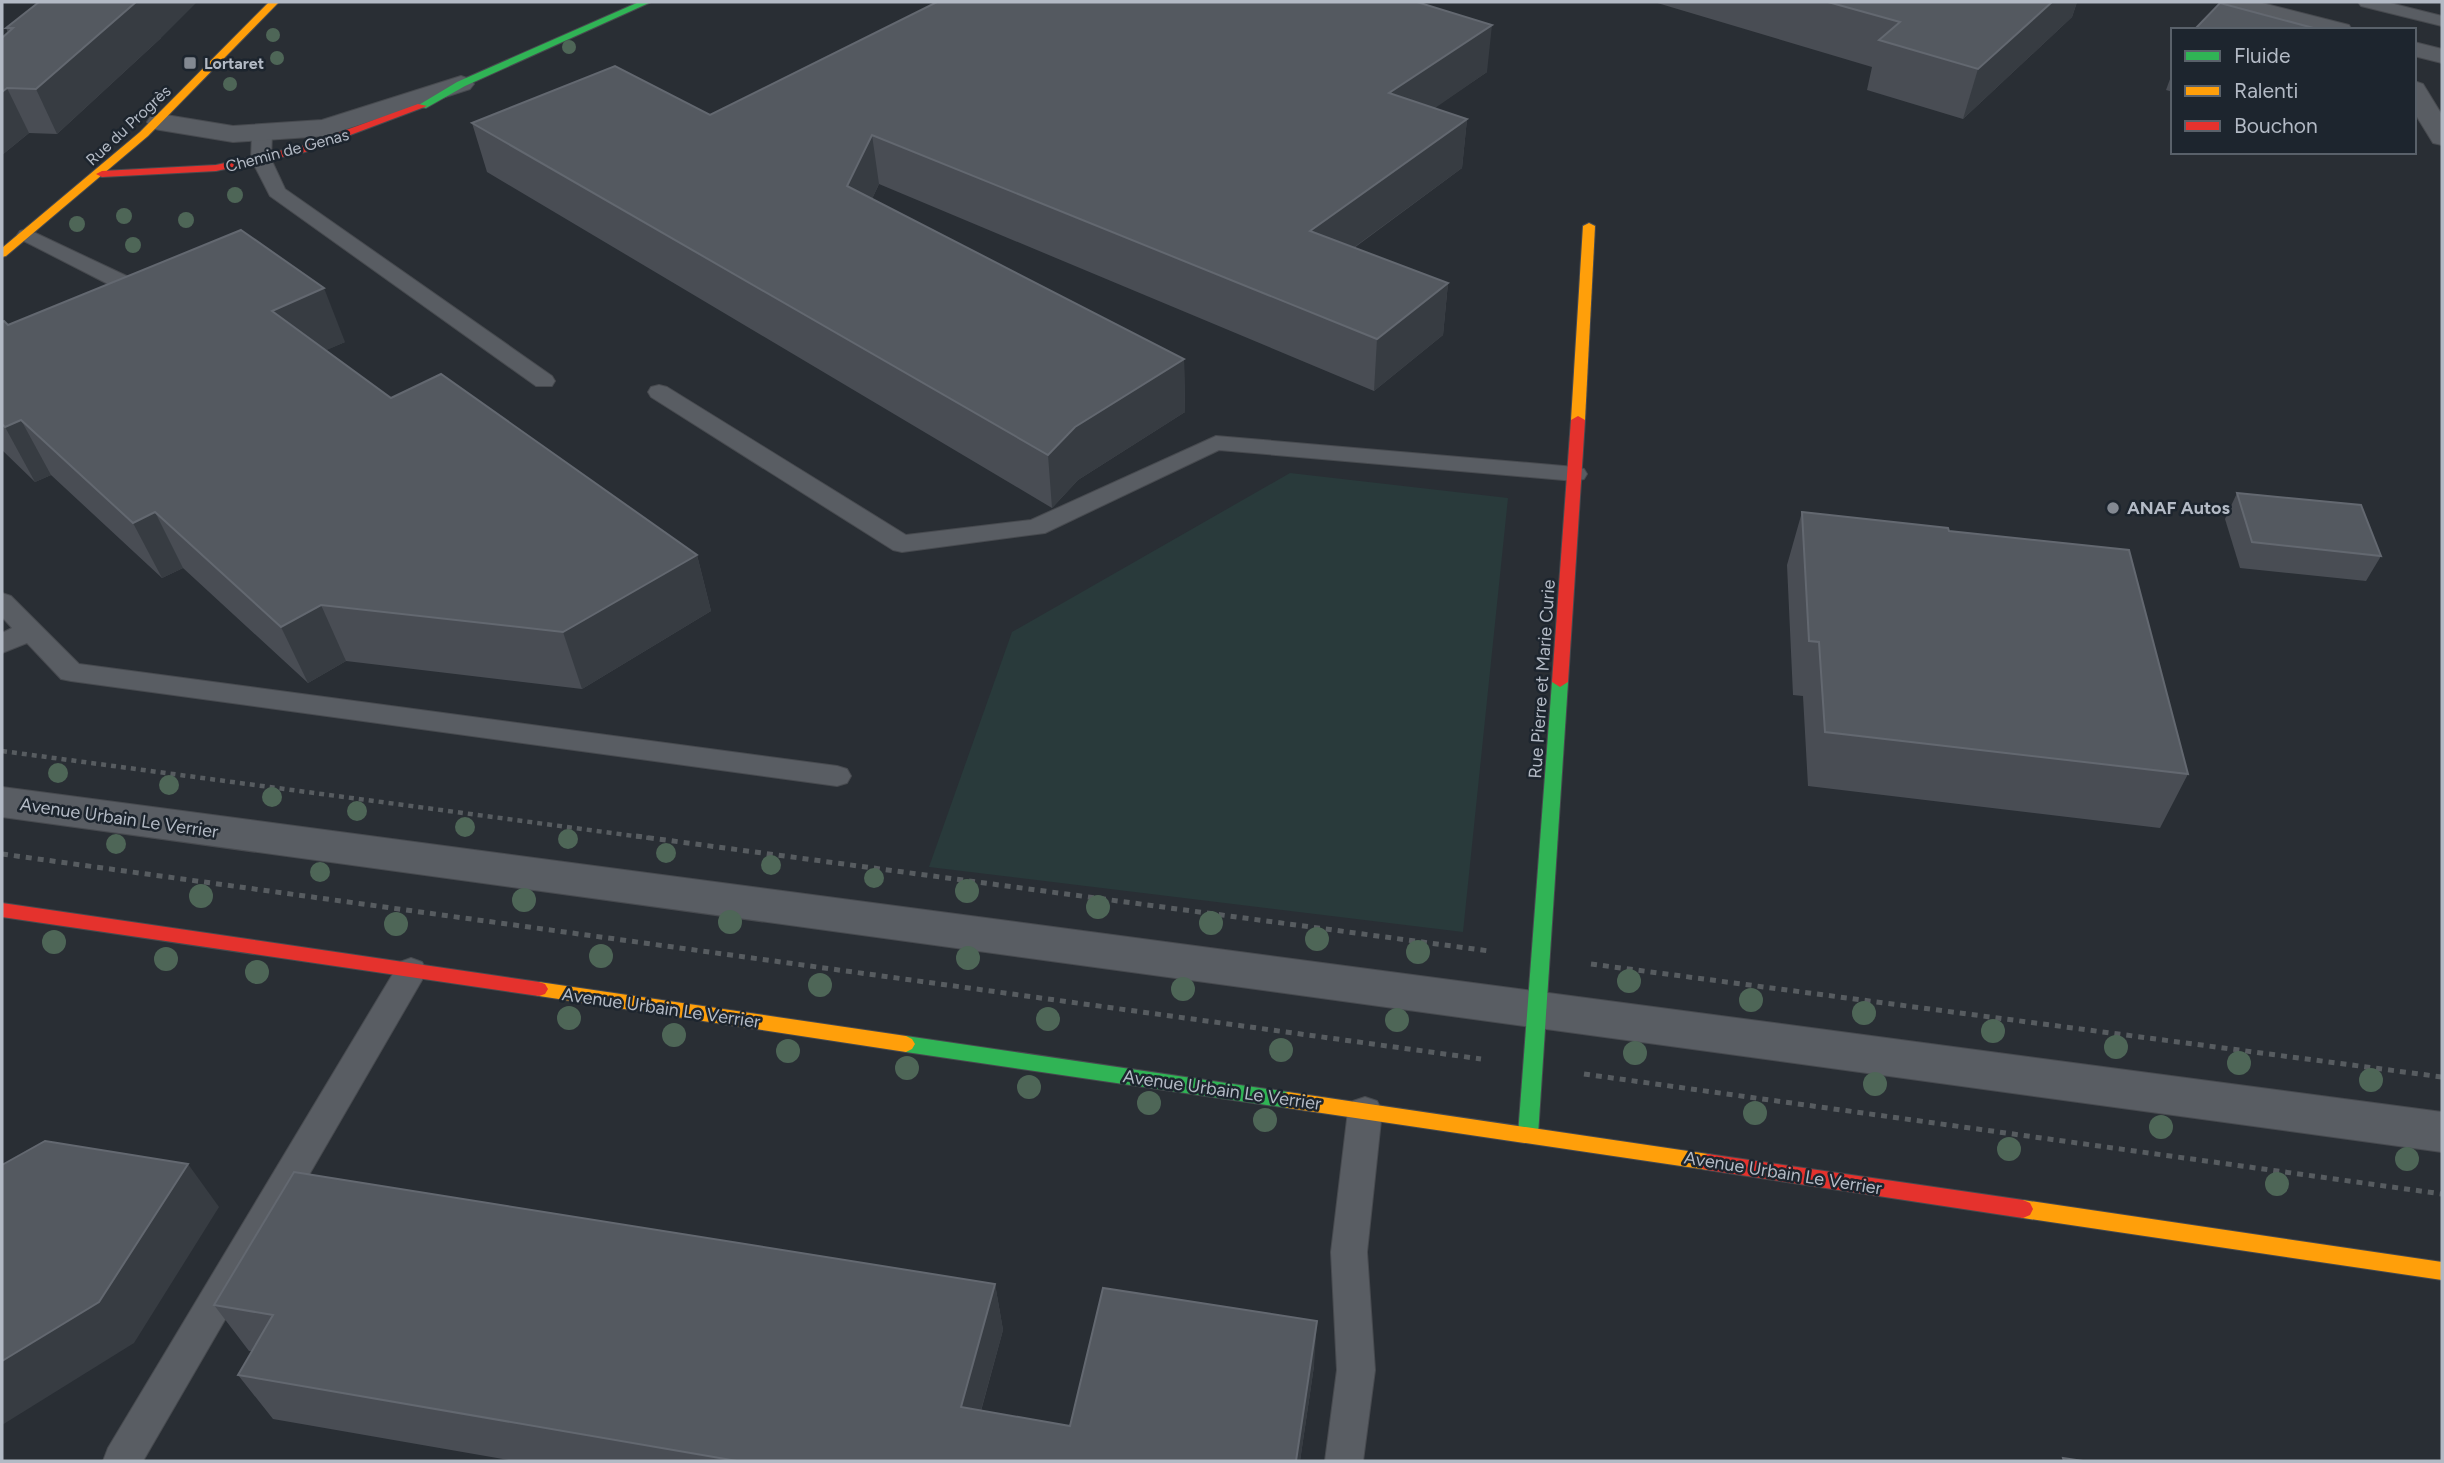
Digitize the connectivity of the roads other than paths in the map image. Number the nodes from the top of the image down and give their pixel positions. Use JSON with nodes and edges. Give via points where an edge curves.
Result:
{"nodes":[{"id":1,"x":274,"y":2,"type":"edge"},
{"id":2,"x":646,"y":2,"type":"edge"},
{"id":3,"x":2231,"y":2,"type":"edge"},
{"id":4,"x":2367,"y":2,"type":"edge"},
{"id":5,"x":2424,"y":2,"type":"edge"},
{"id":6,"x":2442,"y":6,"type":"edge"},
{"id":7,"x":2442,"y":20,"type":"edge"},
{"id":8,"x":2332,"y":28,"type":"edge"},
{"id":9,"x":2416,"y":50,"type":"edge"},
{"id":10,"x":2442,"y":56,"type":"edge"},
{"id":11,"x":461,"y":84,"type":"joint"},
{"id":12,"x":2416,"y":92,"type":"edge"},
{"id":13,"x":160,"y":122,"type":"junction"},
{"id":14,"x":2442,"y":137,"type":"edge"},
{"id":15,"x":262,"y":146,"type":"junction"},
{"id":16,"x":102,"y":174,"type":"junction"},
{"id":17,"x":1590,"y":226,"type":"dead end"},
{"id":18,"x":27,"y":234,"type":"junction"},
{"id":19,"x":2,"y":254,"type":"edge"},
{"id":20,"x":80,"y":314,"type":"edge"},
{"id":21,"x":544,"y":381,"type":"dead end"},
{"id":22,"x":659,"y":392,"type":"dead end"},
{"id":23,"x":1575,"y":474,"type":"junction"},
{"id":24,"x":2,"y":602,"type":"edge"},
{"id":25,"x":30,"y":631,"type":"junction"},
{"id":26,"x":2,"y":644,"type":"edge"},
{"id":27,"x":837,"y":776,"type":"dead end"},
{"id":28,"x":2,"y":802,"type":"edge"},
{"id":29,"x":2,"y":910,"type":"edge"},
{"id":30,"x":411,"y":971,"type":"junction"},
{"id":31,"x":1539,"y":1010,"type":"junction"},
{"id":32,"x":1365,"y":1111,"type":"junction"},
{"id":33,"x":2442,"y":1132,"type":"edge"},
{"id":34,"x":1528,"y":1135,"type":"junction"},
{"id":35,"x":2442,"y":1271,"type":"edge"},
{"id":36,"x":122,"y":1461,"type":"edge"},
{"id":37,"x":1344,"y":1461,"type":"edge"}],
"edges":[{"from":1,"to":13,"type":"street","name":"Rue du Progrès"},
{"from":2,"to":11,"type":"street","name":"Chemin de Genas"},
{"from":3,"to":8,"type":"street"},
{"from":4,"to":7,"type":"lane"},
{"from":5,"to":6,"type":"lane"},
{"from":9,"to":10,"type":"street"},
{"from":11,"to":15,"type":"street","name":"Chemin de Genas"},
{"from":12,"to":14,"type":"street"},
{"from":13,"to":15,"type":"street","name":"Chemin de Genas"},
{"from":13,"to":16,"type":"street","name":"Rue du Progrès"},
{"from":15,"to":16,"type":"street","name":"Chemin de Genas","via":[[216,168]]},
{"from":15,"to":21,"type":"lane","via":[[277,192]]},
{"from":16,"to":18,"type":"street","name":"Rue du Progrès"},
{"from":17,"to":23,"type":"street","name":"Rue Pierre et Marie Curie"},
{"from":18,"to":19,"type":"street","name":"Rue du Progrès"},
{"from":18,"to":20,"type":"lane","via":[[125,284]]},
{"from":22,"to":23,"type":"lane","via":[[902,544],[1035,527],[1216,443]]},
{"from":23,"to":31,"type":"street","name":"Rue Pierre et Marie Curie"},
{"from":24,"to":25,"type":"lane"},
{"from":25,"to":26,"type":"lane"},
{"from":25,"to":27,"type":"lane","via":[[71,672]]},
{"from":28,"to":31,"type":"street","name":"Avenue Urbain Le Verrier"},
{"from":29,"to":30,"type":"street","name":"Avenue Urbain Le Verrier"},
{"from":30,"to":32,"type":"street","name":"Avenue Urbain Le Verrier"},
{"from":30,"to":36,"type":"lane"},
{"from":31,"to":33,"type":"street","name":"Avenue Urbain Le Verrier"},
{"from":31,"to":34,"type":"street","name":"Rue Pierre et Marie Curie"},
{"from":32,"to":34,"type":"street","name":"Avenue Urbain Le Verrier"},
{"from":32,"to":37,"type":"lane","via":[[1349,1252],[1356,1370]]},
{"from":34,"to":35,"type":"street","name":"Avenue Urbain Le Verrier"}]}
